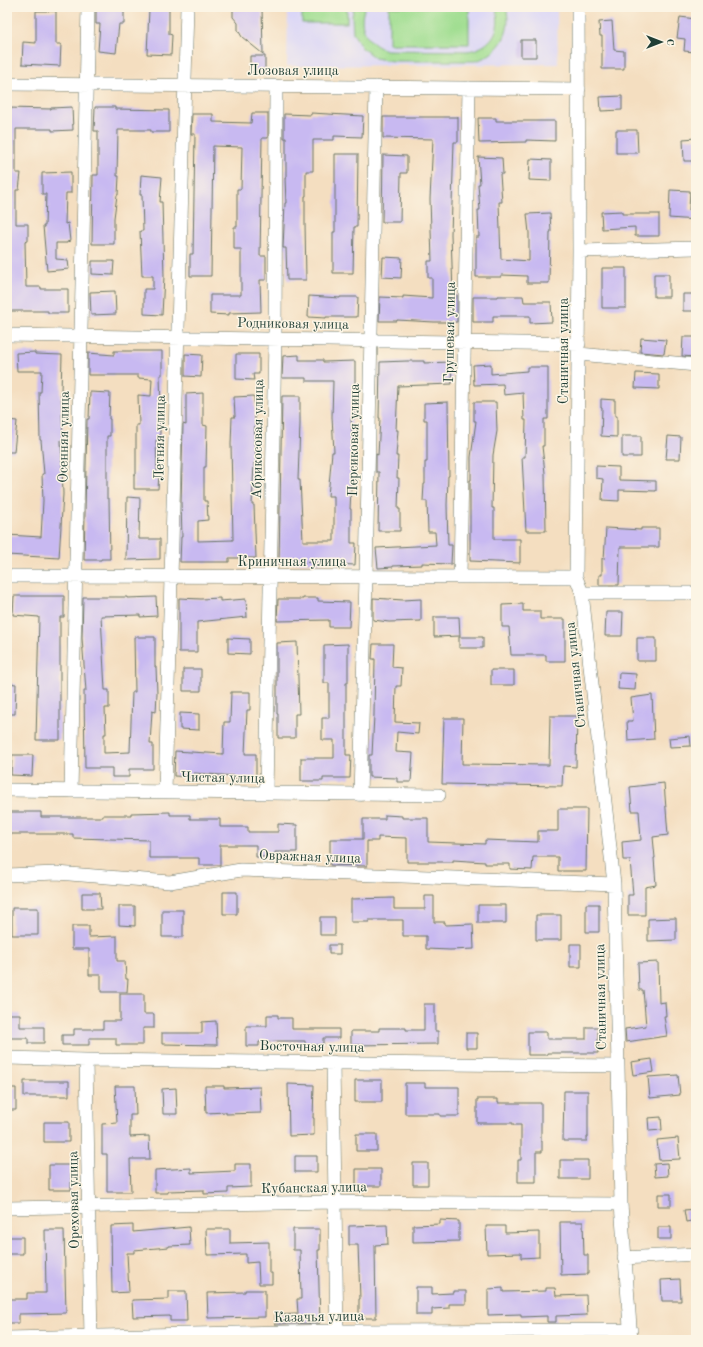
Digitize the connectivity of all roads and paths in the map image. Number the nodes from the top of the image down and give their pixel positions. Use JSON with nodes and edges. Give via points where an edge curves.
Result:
{"nodes":[{"id":1,"x":88,"y":7,"type":"edge"},
{"id":2,"x":187,"y":7,"type":"edge"},
{"id":3,"x":578,"y":7,"type":"edge"},
{"id":4,"x":7,"y":84,"type":"edge"},
{"id":5,"x":87,"y":85,"type":"junction"},
{"id":6,"x":184,"y":85,"type":"junction"},
{"id":7,"x":276,"y":86,"type":"junction"},
{"id":8,"x":376,"y":87,"type":"junction"},
{"id":9,"x":469,"y":88,"type":"junction"},
{"id":10,"x":579,"y":89,"type":"junction"},
{"id":11,"x":696,"y":248,"type":"edge"},
{"id":12,"x":579,"y":251,"type":"junction"},
{"id":13,"x":7,"y":335,"type":"edge"},
{"id":14,"x":81,"y":336,"type":"junction"},
{"id":15,"x":177,"y":338,"type":"junction"},
{"id":16,"x":275,"y":339,"type":"junction"},
{"id":17,"x":371,"y":340,"type":"junction"},
{"id":18,"x":465,"y":342,"type":"junction"},
{"id":19,"x":579,"y":349,"type":"junction"},
{"id":20,"x":696,"y":365,"type":"edge"},
{"id":21,"x":7,"y":576,"type":"edge"},
{"id":22,"x":75,"y":576,"type":"junction"},
{"id":23,"x":172,"y":576,"type":"junction"},
{"id":24,"x":270,"y":577,"type":"junction"},
{"id":25,"x":366,"y":577,"type":"junction"},
{"id":26,"x":460,"y":577,"type":"junction"},
{"id":27,"x":576,"y":577,"type":"junction"},
{"id":28,"x":582,"y":593,"type":"junction"},
{"id":29,"x":696,"y":593,"type":"edge"},
{"id":30,"x":7,"y":790,"type":"edge"},
{"id":31,"x":71,"y":791,"type":"junction"},
{"id":32,"x":165,"y":792,"type":"junction"},
{"id":33,"x":266,"y":793,"type":"junction"},
{"id":34,"x":360,"y":795,"type":"junction"},
{"id":35,"x":439,"y":795,"type":"dead end"},
{"id":36,"x":7,"y":875,"type":"edge"},
{"id":37,"x":614,"y":884,"type":"junction"},
{"id":38,"x":7,"y":1058,"type":"edge"},
{"id":39,"x":86,"y":1060,"type":"junction"},
{"id":40,"x":333,"y":1062,"type":"junction"},
{"id":41,"x":617,"y":1066,"type":"junction"},
{"id":42,"x":335,"y":1202,"type":"junction"},
{"id":43,"x":621,"y":1204,"type":"junction"},
{"id":44,"x":89,"y":1206,"type":"junction"},
{"id":45,"x":7,"y":1208,"type":"edge"},
{"id":46,"x":696,"y":1254,"type":"edge"},
{"id":47,"x":624,"y":1258,"type":"junction"},
{"id":48,"x":631,"y":1335,"type":"edge"},
{"id":49,"x":337,"y":1336,"type":"edge"},
{"id":50,"x":7,"y":1338,"type":"edge"},
{"id":51,"x":91,"y":1338,"type":"edge"}],
"edges":[{"from":1,"to":5,"type":"street","name":"Осенняя улица"},
{"from":2,"to":6,"type":"street","name":"Летняя улица"},
{"from":3,"to":10,"type":"street","name":"Станичная улица"},
{"from":4,"to":5,"type":"street","name":"Лозовая улица"},
{"from":5,"to":6,"type":"street","name":"Лозовая улица"},
{"from":5,"to":14,"type":"street","name":"Осенняя улица"},
{"from":6,"to":7,"type":"street","name":"Лозовая улица"},
{"from":6,"to":15,"type":"street","name":"Летняя улица"},
{"from":7,"to":8,"type":"street","name":"Лозовая улица"},
{"from":7,"to":16,"type":"street","name":"Абрикосовая улица"},
{"from":8,"to":9,"type":"street","name":"Лозовая улица"},
{"from":8,"to":17,"type":"street","name":"Персиковая улица"},
{"from":9,"to":10,"type":"street","name":"Лозовая улица"},
{"from":9,"to":18,"type":"street","name":"Грушевая улица"},
{"from":10,"to":12,"type":"street","name":"Станичная улица"},
{"from":11,"to":12,"type":"street"},
{"from":12,"to":19,"type":"street","name":"Станичная улица"},
{"from":13,"to":14,"type":"street","name":"Родниковая улица"},
{"from":14,"to":15,"type":"street","name":"Родниковая улица"},
{"from":14,"to":22,"type":"street","name":"Осенняя улица"},
{"from":15,"to":16,"type":"street","name":"Родниковая улица"},
{"from":15,"to":23,"type":"street","name":"Летняя улица"},
{"from":16,"to":17,"type":"street","name":"Родниковая улица"},
{"from":16,"to":24,"type":"street","name":"Абрикосовая улица"},
{"from":17,"to":18,"type":"street","name":"Родниковая улица"},
{"from":17,"to":25,"type":"street","name":"Персиковая улица"},
{"from":18,"to":19,"type":"street","name":"Родниковая улица"},
{"from":18,"to":26,"type":"street","name":"Грушевая улица"},
{"from":19,"to":20,"type":"street","name":"Родниковая улица"},
{"from":19,"to":27,"type":"street","name":"Станичная улица"},
{"from":21,"to":22,"type":"street","name":"Криничная улица"},
{"from":22,"to":23,"type":"street","name":"Криничная улица"},
{"from":22,"to":31,"type":"street","name":"Осенняя улица"},
{"from":23,"to":24,"type":"street","name":"Криничная улица"},
{"from":23,"to":32,"type":"street","name":"Летняя улица"},
{"from":24,"to":25,"type":"street","name":"Криничная улица"},
{"from":24,"to":33,"type":"street","name":"Абрикосовая улица"},
{"from":25,"to":26,"type":"street","name":"Криничная улица"},
{"from":25,"to":34,"type":"street","name":"Персиковая улица"},
{"from":26,"to":27,"type":"street","name":"Криничная улица"},
{"from":27,"to":28,"type":"street","name":"Станичная улица"},
{"from":28,"to":29,"type":"street"},
{"from":28,"to":37,"type":"street","name":"Станичная улица"},
{"from":30,"to":31,"type":"street","name":"Чистая улица"},
{"from":31,"to":32,"type":"street","name":"Чистая улица"},
{"from":32,"to":33,"type":"street","name":"Чистая улица"},
{"from":33,"to":34,"type":"street","name":"Чистая улица"},
{"from":34,"to":35,"type":"street","name":"Чистая улица"},
{"from":36,"to":37,"type":"street","name":"Овражная улица","via":[[57,873],[170,882],[240,870]]},
{"from":37,"to":41,"type":"street","name":"Станичная улица"},
{"from":38,"to":39,"type":"street","name":"Восточная улица"},
{"from":39,"to":40,"type":"street","name":"Восточная улица"},
{"from":39,"to":44,"type":"street","name":"Ореховая улица"},
{"from":40,"to":41,"type":"street","name":"Восточная улица"},
{"from":40,"to":42,"type":"street"},
{"from":41,"to":43,"type":"street","name":"Станичная улица"},
{"from":42,"to":43,"type":"street","name":"Кубанская улица"},
{"from":42,"to":44,"type":"street","name":"Кубанская улица"},
{"from":42,"to":49,"type":"street"},
{"from":43,"to":47,"type":"street","name":"Станичная улица"},
{"from":44,"to":45,"type":"street","name":"Кубанская улица"},
{"from":44,"to":51,"type":"street","name":"Ореховая улица"},
{"from":46,"to":47,"type":"street"},
{"from":47,"to":48,"type":"street","name":"Станичная улица"},
{"from":48,"to":49,"type":"street","name":"Казачья улица"},
{"from":49,"to":51,"type":"street","name":"Казачья улица"},
{"from":50,"to":51,"type":"street","name":"Казачья улица"}]}
